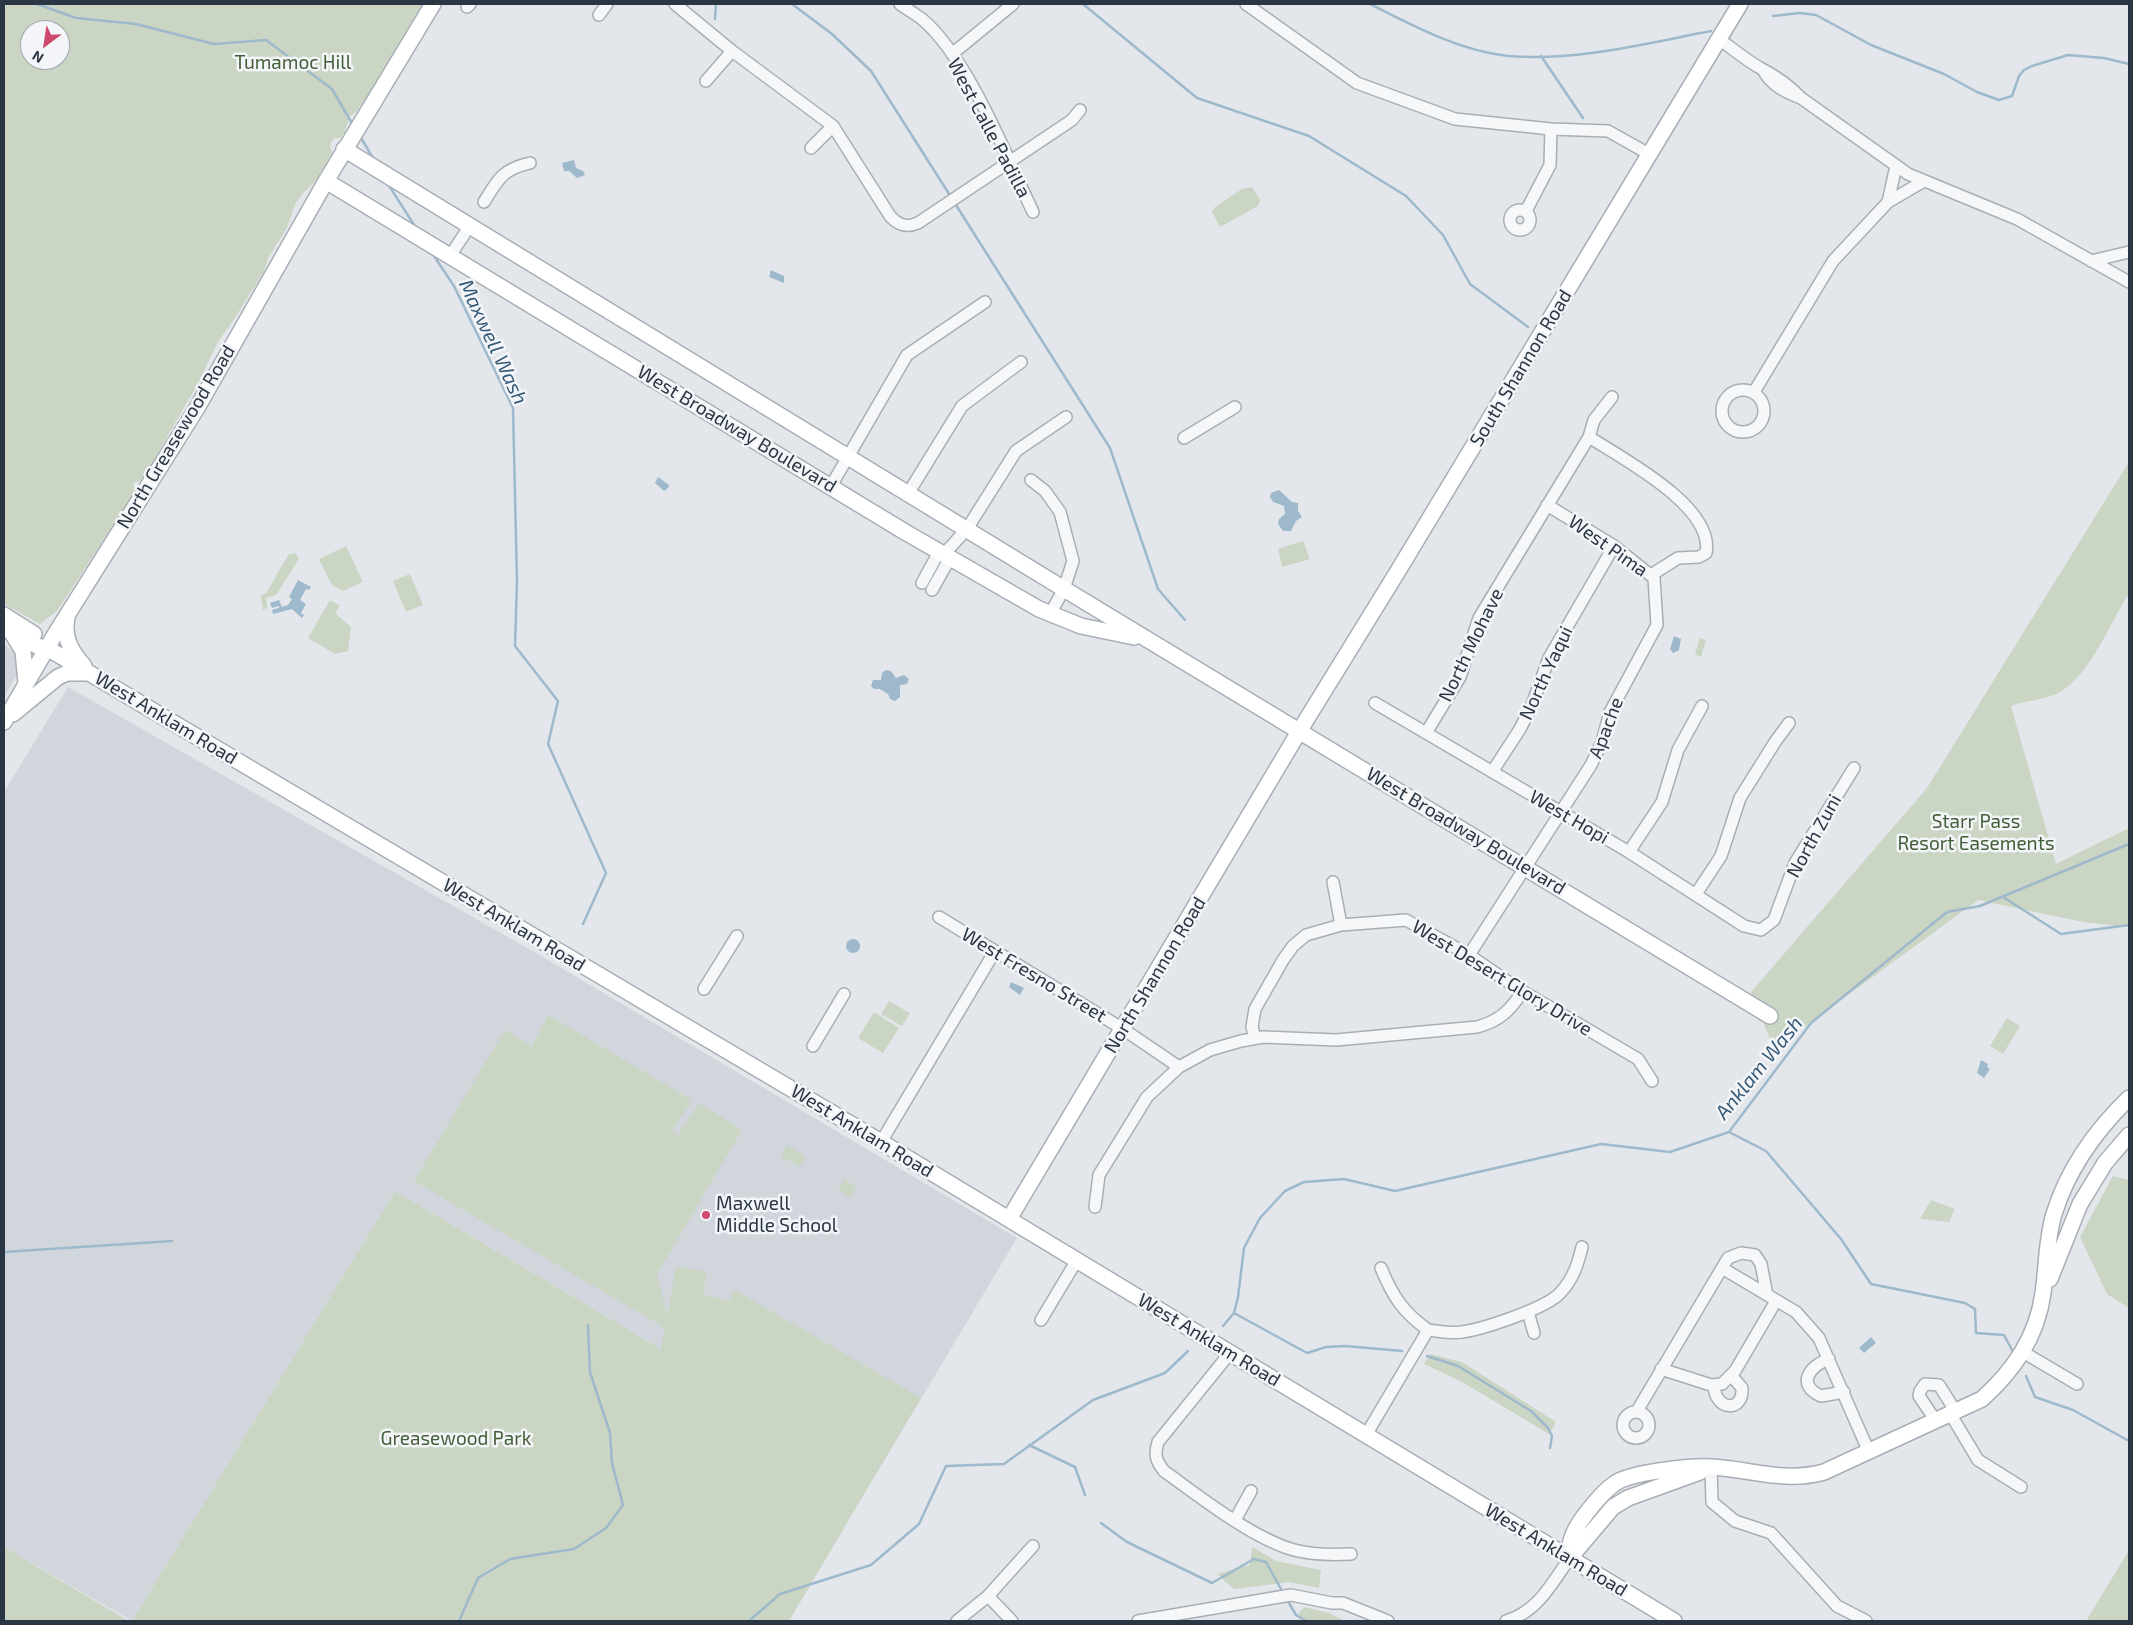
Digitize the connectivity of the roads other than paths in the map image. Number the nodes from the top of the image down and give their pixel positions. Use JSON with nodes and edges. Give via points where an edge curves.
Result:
{"nodes":[{"id":1,"x":433,"y":4,"type":"edge"},
{"id":2,"x":607,"y":4,"type":"edge"},
{"id":3,"x":675,"y":4,"type":"edge"},
{"id":4,"x":900,"y":4,"type":"edge"},
{"id":5,"x":1014,"y":4,"type":"edge"},
{"id":6,"x":1246,"y":4,"type":"edge"},
{"id":7,"x":1740,"y":4,"type":"edge"},
{"id":8,"x":599,"y":15,"type":"dead end"},
{"id":9,"x":1719,"y":39,"type":"junction"},
{"id":10,"x":732,"y":51,"type":"junction"},
{"id":11,"x":952,"y":54,"type":"junction"},
{"id":12,"x":706,"y":81,"type":"dead end"},
{"id":13,"x":1080,"y":110,"type":"dead end"},
{"id":14,"x":833,"y":126,"type":"junction"},
{"id":15,"x":1551,"y":129,"type":"junction"},
{"id":16,"x":811,"y":148,"type":"dead end"},
{"id":17,"x":344,"y":149,"type":"junction"},
{"id":18,"x":1649,"y":154,"type":"junction"},
{"id":19,"x":530,"y":163,"type":"dead end"},
{"id":20,"x":1009,"y":163,"type":"junction"},
{"id":21,"x":1896,"y":166,"type":"junction"},
{"id":22,"x":326,"y":181,"type":"junction"},
{"id":23,"x":1924,"y":181,"type":"junction"},
{"id":24,"x":484,"y":202,"type":"dead end"},
{"id":25,"x":1888,"y":202,"type":"junction"},
{"id":26,"x":1526,"y":211,"type":"dead end"},
{"id":27,"x":1033,"y":212,"type":"dead end"},
{"id":28,"x":469,"y":226,"type":"junction"},
{"id":29,"x":2129,"y":252,"type":"edge"},
{"id":30,"x":450,"y":256,"type":"junction"},
{"id":31,"x":2091,"y":261,"type":"junction"},
{"id":32,"x":2129,"y":282,"type":"edge"},
{"id":33,"x":985,"y":302,"type":"dead end"},
{"id":34,"x":1021,"y":362,"type":"dead end"},
{"id":35,"x":1754,"y":392,"type":"dead end"},
{"id":36,"x":1612,"y":398,"type":"dead end"},
{"id":37,"x":1235,"y":407,"type":"dead end"},
{"id":38,"x":1066,"y":417,"type":"dead end"},
{"id":39,"x":1589,"y":437,"type":"junction"},
{"id":40,"x":1184,"y":438,"type":"dead end"},
{"id":41,"x":848,"y":456,"type":"junction"},
{"id":42,"x":1031,"y":480,"type":"dead end"},
{"id":43,"x":831,"y":486,"type":"junction"},
{"id":44,"x":909,"y":492,"type":"junction"},
{"id":45,"x":1547,"y":504,"type":"junction"},
{"id":46,"x":967,"y":529,"type":"junction"},
{"id":47,"x":1614,"y":546,"type":"junction"},
{"id":48,"x":945,"y":555,"type":"junction"},
{"id":49,"x":1651,"y":575,"type":"junction"},
{"id":50,"x":927,"y":586,"type":"dead end"},
{"id":51,"x":1064,"y":589,"type":"junction"},
{"id":52,"x":68,"y":614,"type":"junction"},
{"id":53,"x":1050,"y":614,"type":"junction"},
{"id":54,"x":4,"y":615,"type":"edge"},
{"id":55,"x":1658,"y":624,"type":"joint"},
{"id":56,"x":7,"y":630,"type":"edge"},
{"id":57,"x":1161,"y":647,"type":"junction"},
{"id":58,"x":47,"y":648,"type":"junction"},
{"id":59,"x":90,"y":673,"type":"junction"},
{"id":60,"x":26,"y":683,"type":"junction"},
{"id":61,"x":1375,"y":703,"type":"dead end"},
{"id":62,"x":1702,"y":706,"type":"dead end"},
{"id":63,"x":4,"y":721,"type":"edge"},
{"id":64,"x":1789,"y":723,"type":"dead end"},
{"id":65,"x":1300,"y":730,"type":"junction"},
{"id":66,"x":1426,"y":733,"type":"junction"},
{"id":67,"x":1854,"y":768,"type":"dead end"},
{"id":68,"x":1492,"y":772,"type":"junction"},
{"id":69,"x":1560,"y":811,"type":"junction"},
{"id":70,"x":1629,"y":852,"type":"junction"},
{"id":71,"x":1525,"y":867,"type":"junction"},
{"id":72,"x":1333,"y":882,"type":"dead end"},
{"id":73,"x":1696,"y":894,"type":"junction"},
{"id":74,"x":939,"y":916,"type":"dead end"},
{"id":75,"x":1341,"y":925,"type":"junction"},
{"id":76,"x":1762,"y":930,"type":"joint"},
{"id":77,"x":737,"y":936,"type":"dead end"},
{"id":78,"x":995,"y":951,"type":"junction"},
{"id":79,"x":1468,"y":955,"type":"junction"},
{"id":80,"x":704,"y":989,"type":"dead end"},
{"id":81,"x":1522,"y":992,"type":"junction"},
{"id":82,"x":844,"y":994,"type":"dead end"},
{"id":83,"x":1770,"y":1016,"type":"dead end"},
{"id":84,"x":1123,"y":1029,"type":"junction"},
{"id":85,"x":1255,"y":1038,"type":"junction"},
{"id":86,"x":813,"y":1046,"type":"dead end"},
{"id":87,"x":1179,"y":1067,"type":"junction"},
{"id":88,"x":1652,"y":1081,"type":"dead end"},
{"id":89,"x":2129,"y":1098,"type":"edge"},
{"id":90,"x":2129,"y":1135,"type":"edge"},
{"id":91,"x":881,"y":1142,"type":"junction"},
{"id":92,"x":1095,"y":1207,"type":"dead end"},
{"id":93,"x":1009,"y":1219,"type":"junction"},
{"id":94,"x":1582,"y":1248,"type":"dead end"},
{"id":95,"x":1077,"y":1260,"type":"junction"},
{"id":96,"x":1382,"y":1268,"type":"dead end"},
{"id":97,"x":1722,"y":1268,"type":"junction"},
{"id":98,"x":2043,"y":1294,"type":"junction"},
{"id":99,"x":1771,"y":1298,"type":"junction"},
{"id":100,"x":1528,"y":1312,"type":"junction"},
{"id":101,"x":1041,"y":1320,"type":"dead end"},
{"id":102,"x":1428,"y":1330,"type":"junction"},
{"id":103,"x":1534,"y":1333,"type":"dead end"},
{"id":104,"x":1230,"y":1352,"type":"junction"},
{"id":105,"x":2023,"y":1352,"type":"junction"},
{"id":106,"x":1828,"y":1359,"type":"junction"},
{"id":107,"x":1662,"y":1369,"type":"junction"},
{"id":108,"x":1731,"y":1375,"type":"junction"},
{"id":109,"x":1714,"y":1384,"type":"junction"},
{"id":110,"x":2077,"y":1384,"type":"dead end"},
{"id":111,"x":1844,"y":1392,"type":"junction"},
{"id":112,"x":1637,"y":1411,"type":"dead end"},
{"id":113,"x":1953,"y":1414,"type":"junction"},
{"id":114,"x":1936,"y":1421,"type":"junction"},
{"id":115,"x":1366,"y":1435,"type":"junction"},
{"id":116,"x":1869,"y":1452,"type":"junction"},
{"id":117,"x":1711,"y":1467,"type":"junction"},
{"id":118,"x":2021,"y":1487,"type":"dead end"},
{"id":119,"x":1251,"y":1491,"type":"dead end"},
{"id":120,"x":1235,"y":1520,"type":"junction"},
{"id":121,"x":1033,"y":1546,"type":"dead end"},
{"id":122,"x":1351,"y":1554,"type":"dead end"},
{"id":123,"x":1569,"y":1559,"type":"junction"},
{"id":124,"x":988,"y":1596,"type":"junction"},
{"id":125,"x":1332,"y":1603,"type":"junction"},
{"id":126,"x":957,"y":1621,"type":"edge"},
{"id":127,"x":1012,"y":1621,"type":"edge"},
{"id":128,"x":1138,"y":1621,"type":"edge"},
{"id":129,"x":1370,"y":1621,"type":"edge"},
{"id":130,"x":1388,"y":1621,"type":"edge"},
{"id":131,"x":1506,"y":1621,"type":"edge"},
{"id":132,"x":1674,"y":1621,"type":"edge"},
{"id":133,"x":1866,"y":1621,"type":"edge"}],
"edges":[{"from":1,"to":17,"type":"street","name":"North Greasewood Road"},
{"from":2,"to":8,"type":"street"},
{"from":3,"to":10,"type":"street"},
{"from":4,"to":11,"type":"street","name":"West Calle Padilla","via":[[923,20]]},
{"from":5,"to":11,"type":"street"},
{"from":6,"to":15,"type":"street","via":[[1357,83],[1456,119]]},
{"from":7,"to":9,"type":"street","name":"South Shannon Road"},
{"from":9,"to":18,"type":"street","name":"South Shannon Road"},
{"from":9,"to":21,"type":"street","via":[[1763,70],[1768,80],[1786,93],[1801,98]]},
{"from":10,"to":12,"type":"street"},
{"from":10,"to":14,"type":"street"},
{"from":11,"to":20,"type":"street","name":"West Calle Padilla","via":[[984,108]]},
{"from":13,"to":20,"type":"street","via":[[1072,120]]},
{"from":14,"to":16,"type":"street"},
{"from":14,"to":20,"type":"street","via":[[890,216],[903,230]]},
{"from":15,"to":18,"type":"street","via":[[1608,131]]},
{"from":15,"to":26,"type":"street","via":[[1550,165]]},
{"from":17,"to":22,"type":"street","name":"North Greasewood Road"},
{"from":17,"to":28,"type":"street","name":"West Broadway Boulevard"},
{"from":18,"to":65,"type":"street","name":"South Shannon Road"},
{"from":19,"to":24,"type":"street","via":[[515,166],[501,175]]},
{"from":20,"to":27,"type":"street","name":"West Calle Padilla"},
{"from":21,"to":23,"type":"street"},
{"from":21,"to":25,"type":"street"},
{"from":22,"to":30,"type":"street","name":"West Broadway Boulevard"},
{"from":22,"to":52,"type":"street","name":"North Greasewood Road","via":[[197,408]]},
{"from":23,"to":25,"type":"street"},
{"from":23,"to":31,"type":"street","via":[[2016,219]]},
{"from":25,"to":35,"type":"street","via":[[1833,261]]},
{"from":28,"to":30,"type":"street"},
{"from":28,"to":41,"type":"street","name":"West Broadway Boulevard"},
{"from":29,"to":31,"type":"street"},
{"from":30,"to":43,"type":"street","name":"West Broadway Boulevard"},
{"from":31,"to":32,"type":"street"},
{"from":33,"to":41,"type":"street","via":[[907,355]]},
{"from":34,"to":44,"type":"street","via":[[962,406]]},
{"from":36,"to":39,"type":"street","name":"North Mohave","via":[[1594,420]]},
{"from":37,"to":40,"type":"street"},
{"from":38,"to":46,"type":"street","via":[[1016,451]]},
{"from":39,"to":45,"type":"street","name":"North Mohave"},
{"from":39,"to":49,"type":"street","via":[[1662,486],[1687,507],[1705,532],[1706,554],[1678,558]]},
{"from":41,"to":43,"type":"street"},
{"from":41,"to":44,"type":"street","name":"West Broadway Boulevard"},
{"from":42,"to":51,"type":"street","via":[[1045,491],[1060,512],[1073,561]]},
{"from":43,"to":48,"type":"street","name":"West Broadway Boulevard"},
{"from":44,"to":46,"type":"street","name":"West Broadway Boulevard"},
{"from":45,"to":47,"type":"street","name":"West Pima"},
{"from":45,"to":66,"type":"street","name":"North Mohave","via":[[1479,618],[1460,677]]},
{"from":46,"to":48,"type":"street"},
{"from":46,"to":51,"type":"street","name":"West Broadway Boulevard"},
{"from":47,"to":49,"type":"street","name":"West Pima"},
{"from":47,"to":68,"type":"street","name":"North Yaqui","via":[[1549,658],[1520,729]]},
{"from":48,"to":50,"type":"street"},
{"from":48,"to":53,"type":"street","name":"West Broadway Boulevard"},
{"from":49,"to":55,"type":"street","name":"West Pima","via":[[1654,578]]},
{"from":51,"to":53,"type":"street"},
{"from":51,"to":57,"type":"street","name":"West Broadway Boulevard"},
{"from":52,"to":58,"type":"street","name":"North Greasewood Road"},
{"from":52,"to":59,"type":"street","via":[[67,642]]},
{"from":53,"to":57,"type":"street","name":"West Broadway Boulevard","via":[[1081,626],[1119,632]]},
{"from":54,"to":58,"type":"street","name":"West Anklam Road","via":[[40,637]]},
{"from":55,"to":69,"type":"street","name":"Apache","via":[[1610,712],[1602,742],[1591,765]]},
{"from":56,"to":58,"type":"street","name":"West Anklam Road"},
{"from":56,"to":60,"type":"street","via":[[23,651]]},
{"from":57,"to":65,"type":"street","name":"West Broadway Boulevard"},
{"from":58,"to":59,"type":"street","name":"West Anklam Road"},
{"from":58,"to":60,"type":"street","name":"North Greasewood Road"},
{"from":59,"to":63,"type":"street","via":[[68,673],[58,677]]},
{"from":59,"to":91,"type":"street","name":"West Anklam Road"},
{"from":60,"to":63,"type":"street","name":"North Greasewood Road"},
{"from":61,"to":66,"type":"street","name":"West Hopi"},
{"from":62,"to":70,"type":"street","via":[[1678,750],[1662,802]]},
{"from":64,"to":73,"type":"street","via":[[1740,798],[1721,856]]},
{"from":65,"to":71,"type":"street","name":"West Broadway Boulevard"},
{"from":65,"to":84,"type":"street","name":"North Shannon Road"},
{"from":66,"to":68,"type":"street","name":"West Hopi"},
{"from":67,"to":76,"type":"street","name":"North Zuni","via":[[1795,863],[1774,920]]},
{"from":68,"to":69,"type":"street","name":"West Hopi"},
{"from":69,"to":70,"type":"street","name":"West Hopi"},
{"from":69,"to":71,"type":"street","name":"Apache"},
{"from":70,"to":73,"type":"street","name":"West Hopi"},
{"from":71,"to":79,"type":"street","name":"Apache"},
{"from":71,"to":83,"type":"street","name":"West Broadway Boulevard"},
{"from":72,"to":75,"type":"street"},
{"from":73,"to":76,"type":"street","name":"West Hopi","via":[[1744,926]]},
{"from":74,"to":78,"type":"street","name":"West Fresno Street"},
{"from":75,"to":79,"type":"street","name":"West Desert Glory Drive","via":[[1406,920]]},
{"from":75,"to":85,"type":"street","name":"West Desert Glory Drive","via":[[1306,935],[1293,946],[1255,1009],[1252,1027]]},
{"from":77,"to":80,"type":"street"},
{"from":78,"to":84,"type":"street","name":"West Fresno Street"},
{"from":78,"to":91,"type":"street"},
{"from":79,"to":81,"type":"street","name":"West Desert Glory Drive"},
{"from":81,"to":85,"type":"street","via":[[1502,1017],[1477,1027],[1336,1040]]},
{"from":81,"to":88,"type":"street","name":"West Desert Glory Drive","via":[[1638,1059]]},
{"from":82,"to":86,"type":"street"},
{"from":84,"to":87,"type":"street","name":"West Fresno Street"},
{"from":84,"to":93,"type":"street","name":"North Shannon Road"},
{"from":85,"to":87,"type":"street","via":[[1210,1050]]},
{"from":87,"to":92,"type":"street","via":[[1147,1097],[1099,1175]]},
{"from":89,"to":98,"type":"street","via":[[2104,1123],[2084,1150],[2064,1188],[2048,1242]]},
{"from":90,"to":98,"type":"street","via":[[2105,1163],[2080,1204]]},
{"from":91,"to":93,"type":"street","name":"West Anklam Road"},
{"from":93,"to":95,"type":"street","name":"West Anklam Road"},
{"from":94,"to":100,"type":"street","via":[[1577,1268],[1560,1293]]},
{"from":95,"to":101,"type":"street"},
{"from":95,"to":104,"type":"street","name":"West Anklam Road"},
{"from":96,"to":102,"type":"street","via":[[1392,1295],[1410,1317]]},
{"from":97,"to":99,"type":"street"},
{"from":97,"to":99,"type":"street","via":[[1728,1258],[1741,1253],[1755,1255]]},
{"from":97,"to":107,"type":"street"},
{"from":98,"to":105,"type":"street","via":[[2033,1332]]},
{"from":99,"to":106,"type":"street","via":[[1796,1312],[1819,1338]]},
{"from":99,"to":108,"type":"street"},
{"from":100,"to":102,"type":"street","via":[[1461,1333]]},
{"from":100,"to":103,"type":"street"},
{"from":102,"to":115,"type":"street"},
{"from":104,"to":115,"type":"street","name":"West Anklam Road"},
{"from":104,"to":120,"type":"street","via":[[1158,1442],[1151,1458],[1164,1471]]},
{"from":105,"to":110,"type":"street"},
{"from":105,"to":113,"type":"street","via":[[2002,1380],[1982,1399]]},
{"from":106,"to":111,"type":"street"},
{"from":106,"to":111,"type":"street","via":[[1811,1368],[1809,1385],[1821,1396]]},
{"from":107,"to":109,"type":"street"},
{"from":107,"to":112,"type":"street"},
{"from":108,"to":109,"type":"street","via":[[1722,1384]]},
{"from":108,"to":109,"type":"street","via":[[1742,1388],[1742,1397],[1736,1404],[1727,1406],[1718,1402]]},
{"from":111,"to":116,"type":"street"},
{"from":113,"to":114,"type":"street"},
{"from":113,"to":114,"type":"street","via":[[1939,1385],[1925,1384],[1919,1396]]},
{"from":113,"to":118,"type":"street","via":[[1978,1460]]},
{"from":114,"to":116,"type":"street"},
{"from":115,"to":123,"type":"street","name":"West Anklam Road"},
{"from":116,"to":117,"type":"street","via":[[1824,1472],[1790,1478]]},
{"from":117,"to":123,"type":"street","via":[[1628,1498],[1613,1507]]},
{"from":117,"to":133,"type":"street","via":[[1712,1502],[1735,1521],[1771,1533],[1838,1606]]},
{"from":119,"to":120,"type":"street"},
{"from":120,"to":122,"type":"street","via":[[1296,1550]]},
{"from":121,"to":124,"type":"street"},
{"from":123,"to":131,"type":"street","via":[[1545,1595],[1520,1617]]},
{"from":123,"to":132,"type":"street","name":"West Anklam Road"},
{"from":124,"to":126,"type":"street"},
{"from":124,"to":127,"type":"street"},
{"from":125,"to":128,"type":"street","via":[[1292,1595]]},
{"from":125,"to":129,"type":"street"},
{"from":125,"to":130,"type":"street","via":[[1343,1603]]}]}
